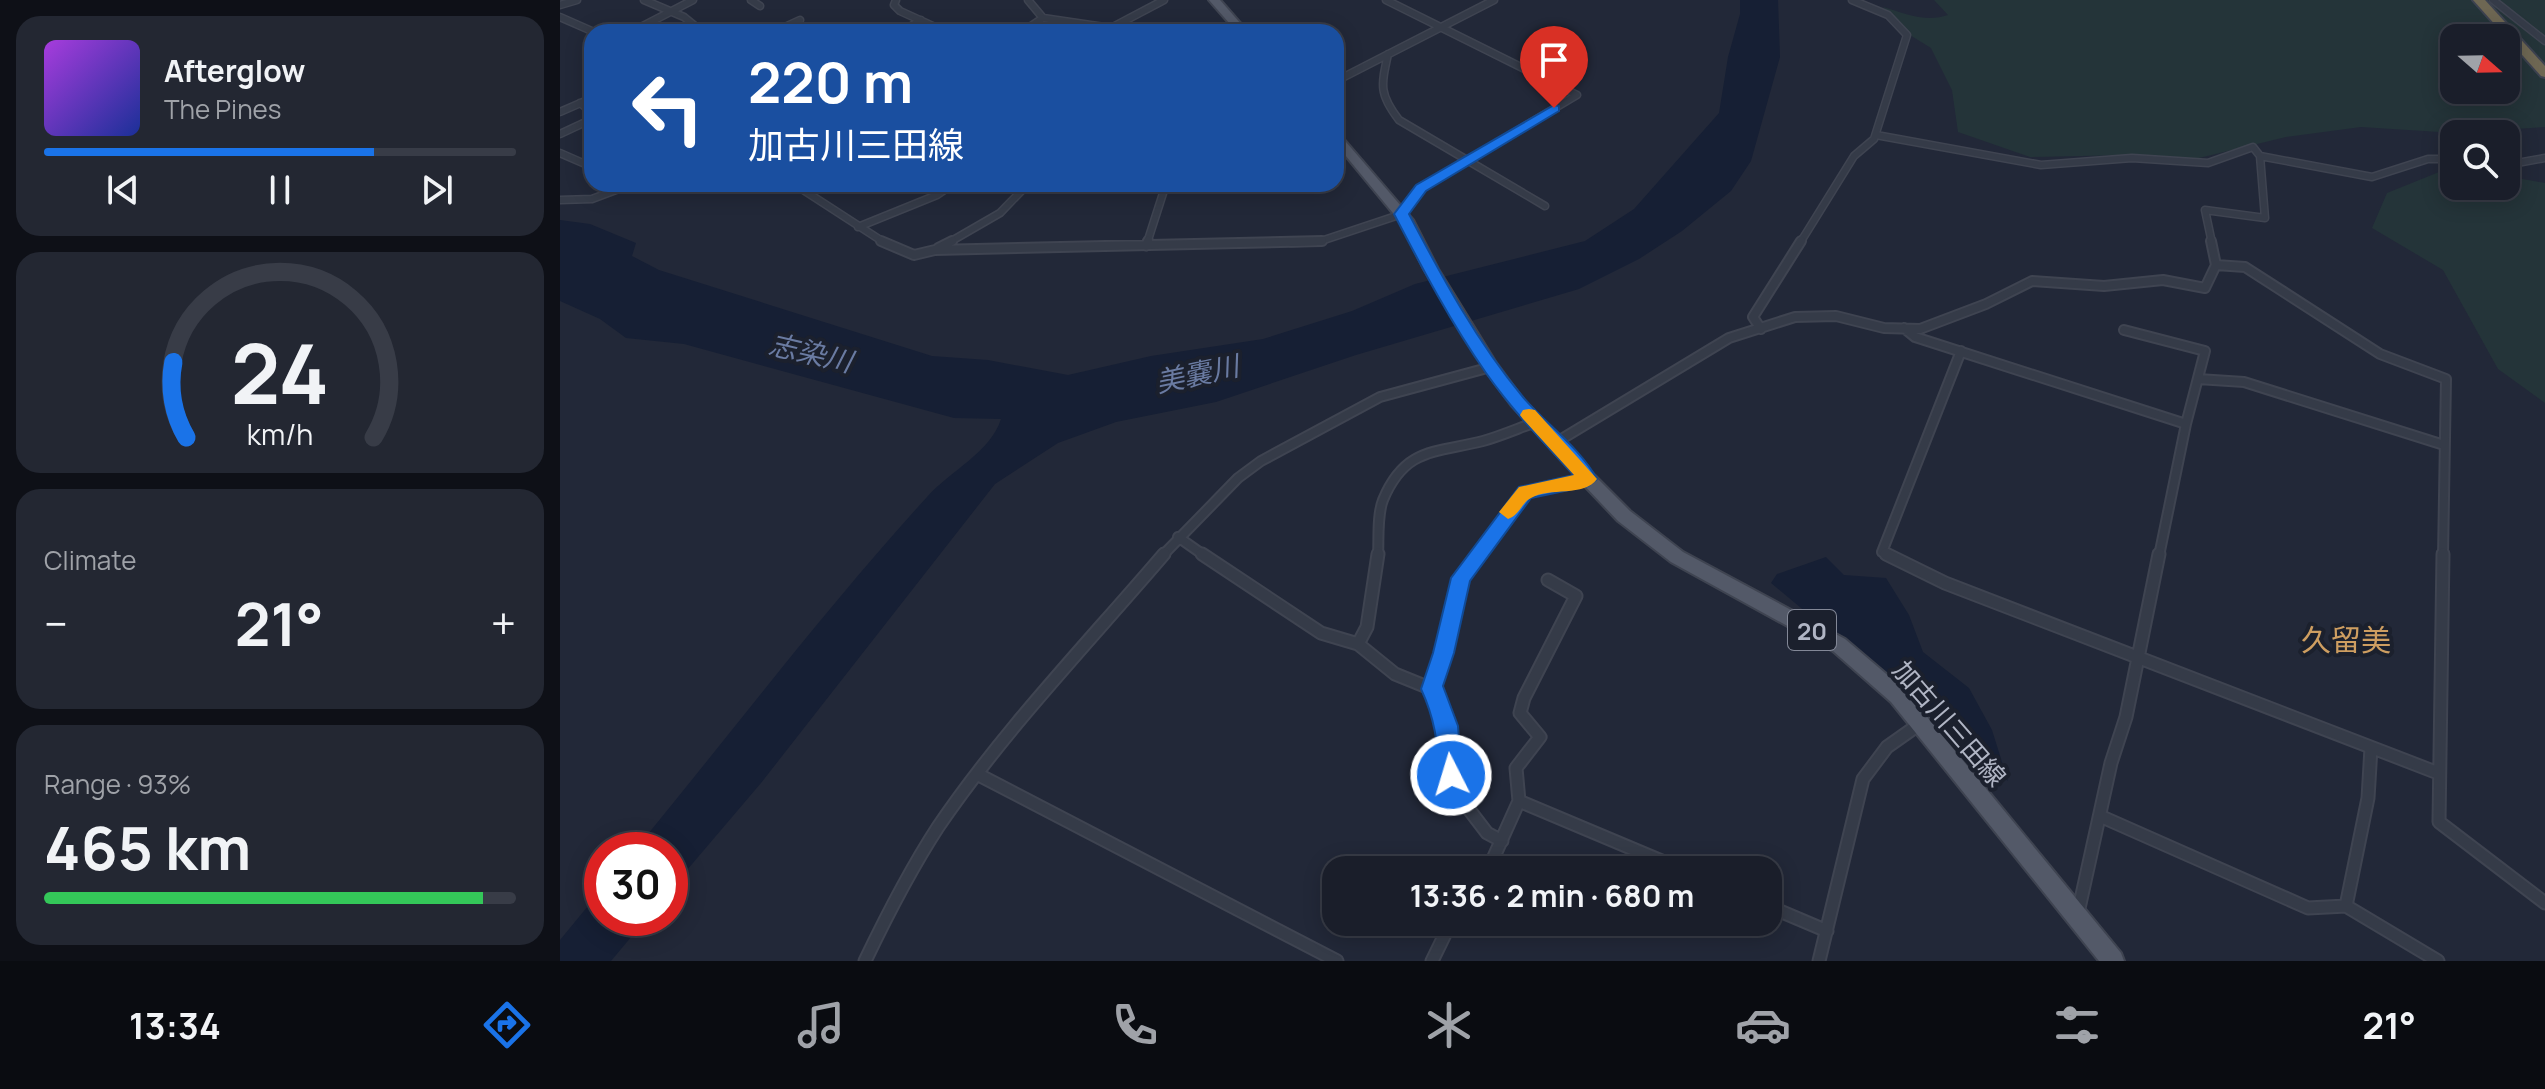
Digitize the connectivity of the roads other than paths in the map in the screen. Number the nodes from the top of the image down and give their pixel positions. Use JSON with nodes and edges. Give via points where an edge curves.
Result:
{"nodes":[{"id":1,"x":577,"y":0,"type":"edge"},
{"id":2,"x":644,"y":0,"type":"edge"},
{"id":3,"x":693,"y":0,"type":"edge"},
{"id":4,"x":751,"y":0,"type":"edge"},
{"id":5,"x":896,"y":0,"type":"edge"},
{"id":6,"x":1028,"y":0,"type":"edge"},
{"id":7,"x":1164,"y":0,"type":"edge"},
{"id":8,"x":1214,"y":0,"type":"edge"},
{"id":9,"x":1386,"y":0,"type":"edge"},
{"id":10,"x":1494,"y":0,"type":"edge"},
{"id":11,"x":1852,"y":0,"type":"edge"},
{"id":12,"x":2466,"y":0,"type":"edge"},
{"id":13,"x":2479,"y":0,"type":"edge"},
{"id":14,"x":2493,"y":0,"type":"edge"},
{"id":15,"x":560,"y":5,"type":"edge"},
{"id":16,"x":760,"y":6,"type":"dead end"},
{"id":17,"x":671,"y":13,"type":"junction"},
{"id":18,"x":560,"y":17,"type":"edge"},
{"id":19,"x":1043,"y":18,"type":"junction"},
{"id":20,"x":800,"y":20,"type":"dead end"},
{"id":21,"x":921,"y":20,"type":"junction"},
{"id":22,"x":647,"y":24,"type":"edge"},
{"id":23,"x":693,"y":24,"type":"edge"},
{"id":24,"x":791,"y":24,"type":"edge"},
{"id":25,"x":914,"y":24,"type":"edge"},
{"id":26,"x":929,"y":24,"type":"edge"},
{"id":27,"x":1034,"y":24,"type":"edge"},
{"id":28,"x":1069,"y":24,"type":"edge"},
{"id":29,"x":1119,"y":24,"type":"edge"},
{"id":30,"x":1236,"y":24,"type":"edge"},
{"id":31,"x":2486,"y":24,"type":"edge"},
{"id":32,"x":1441,"y":27,"type":"junction"},
{"id":33,"x":584,"y":28,"type":"edge"},
{"id":34,"x":2545,"y":41,"type":"edge"},
{"id":35,"x":1388,"y":54,"type":"junction"},
{"id":36,"x":2520,"y":63,"type":"edge"},
{"id":37,"x":2542,"y":70,"type":"edge"},
{"id":38,"x":1344,"y":77,"type":"edge"},
{"id":39,"x":2545,"y":86,"type":"edge"},
{"id":40,"x":584,"y":101,"type":"edge"},
{"id":41,"x":580,"y":103,"type":"junction"},
{"id":42,"x":584,"y":106,"type":"edge"},
{"id":43,"x":560,"y":112,"type":"edge"},
{"id":44,"x":584,"y":123,"type":"edge"},
{"id":45,"x":560,"y":134,"type":"edge"},
{"id":46,"x":1876,"y":135,"type":"junction"},
{"id":47,"x":1344,"y":146,"type":"edge"},
{"id":48,"x":560,"y":153,"type":"edge"},
{"id":49,"x":2260,"y":156,"type":"junction"},
{"id":50,"x":2545,"y":158,"type":"edge"},
{"id":51,"x":2440,"y":159,"type":"edge"},
{"id":52,"x":1465,"y":162,"type":"junction"},
{"id":53,"x":2520,"y":162,"type":"edge"},
{"id":54,"x":584,"y":164,"type":"edge"},
{"id":55,"x":609,"y":192,"type":"edge"},
{"id":56,"x":806,"y":192,"type":"edge"},
{"id":57,"x":940,"y":192,"type":"edge"},
{"id":58,"x":1023,"y":192,"type":"edge"},
{"id":59,"x":1163,"y":192,"type":"edge"},
{"id":60,"x":560,"y":200,"type":"edge"},
{"id":61,"x":1545,"y":206,"type":"dead end"},
{"id":62,"x":1402,"y":214,"type":"junction"},
{"id":63,"x":858,"y":227,"type":"junction"},
{"id":64,"x":1146,"y":246,"type":"junction"},
{"id":65,"x":935,"y":250,"type":"junction"},
{"id":66,"x":2216,"y":265,"type":"junction"},
{"id":67,"x":1904,"y":328,"type":"junction"},
{"id":68,"x":1761,"y":329,"type":"junction"},
{"id":69,"x":2124,"y":330,"type":"dead end"},
{"id":70,"x":1961,"y":351,"type":"junction"},
{"id":71,"x":1491,"y":367,"type":"junction"},
{"id":72,"x":2198,"y":379,"type":"junction"},
{"id":73,"x":1536,"y":422,"type":"junction"},
{"id":74,"x":2186,"y":424,"type":"junction"},
{"id":75,"x":1555,"y":443,"type":"junction"},
{"id":76,"x":2444,"y":445,"type":"junction"},
{"id":77,"x":1588,"y":479,"type":"junction"},
{"id":78,"x":1178,"y":537,"type":"junction"},
{"id":79,"x":1548,"y":580,"type":"dead end"},
{"id":80,"x":1358,"y":644,"type":"junction"},
{"id":81,"x":2137,"y":656,"type":"junction"},
{"id":82,"x":1432,"y":689,"type":"junction"},
{"id":83,"x":1921,"y":723,"type":"junction"},
{"id":84,"x":2371,"y":748,"type":"junction"},
{"id":85,"x":2438,"y":773,"type":"junction"},
{"id":86,"x":977,"y":774,"type":"junction"},
{"id":87,"x":1519,"y":801,"type":"junction"},
{"id":88,"x":2100,"y":816,"type":"junction"},
{"id":89,"x":1502,"y":841,"type":"junction"},
{"id":90,"x":1495,"y":856,"type":"edge"},
{"id":91,"x":1650,"y":856,"type":"edge"},
{"id":92,"x":2545,"y":903,"type":"edge"},
{"id":93,"x":2346,"y":906,"type":"junction"},
{"id":94,"x":1782,"y":912,"type":"edge"},
{"id":95,"x":2077,"y":916,"type":"junction"},
{"id":96,"x":1827,"y":931,"type":"junction"},
{"id":97,"x":1444,"y":936,"type":"edge"},
{"id":98,"x":865,"y":961,"type":"edge"},
{"id":99,"x":1337,"y":961,"type":"edge"},
{"id":100,"x":1432,"y":961,"type":"edge"},
{"id":101,"x":1819,"y":961,"type":"edge"},
{"id":102,"x":2113,"y":961,"type":"edge"},
{"id":103,"x":2438,"y":961,"type":"edge"}],
"edges":[{"from":1,"to":15,"type":"street"},
{"from":2,"to":17,"type":"street"},
{"from":3,"to":17,"type":"street"},
{"from":4,"to":16,"type":"street"},
{"from":5,"to":21,"type":"street","via":[[900,11]]},
{"from":6,"to":19,"type":"street"},
{"from":7,"to":29,"type":"street"},
{"from":8,"to":30,"type":"main road"},
{"from":9,"to":32,"type":"street"},
{"from":10,"to":32,"type":"street"},
{"from":11,"to":46,"type":"street","via":[[1888,15],[1907,35]]},
{"from":12,"to":31,"type":"highway"},
{"from":13,"to":37,"type":"highway"},
{"from":14,"to":34,"type":"street"},
{"from":17,"to":22,"type":"street"},
{"from":17,"to":23,"type":"street"},
{"from":18,"to":33,"type":"street"},
{"from":19,"to":27,"type":"street"},
{"from":19,"to":28,"type":"street"},
{"from":20,"to":24,"type":"street"},
{"from":21,"to":25,"type":"street"},
{"from":21,"to":26,"type":"street"},
{"from":32,"to":35,"type":"street"},
{"from":32,"to":52,"type":"street","via":[[1577,95]]},
{"from":35,"to":38,"type":"street"},
{"from":35,"to":52,"type":"street","via":[[1384,100],[1407,128]]},
{"from":36,"to":39,"type":"highway"},
{"from":40,"to":41,"type":"street"},
{"from":41,"to":42,"type":"street"},
{"from":41,"to":43,"type":"street"},
{"from":44,"to":45,"type":"street"},
{"from":46,"to":49,"type":"street","via":[[2024,165],[2132,158],[2208,163],[2253,147]]},
{"from":46,"to":68,"type":"street","via":[[1854,156],[1753,317]]},
{"from":47,"to":62,"type":"main road","name":"加古川三田線","number":"20"},
{"from":48,"to":54,"type":"street"},
{"from":49,"to":51,"type":"street","via":[[2372,177]]},
{"from":49,"to":66,"type":"street","via":[[2265,218],[2205,210]]},
{"from":50,"to":53,"type":"street"},
{"from":52,"to":61,"type":"street"},
{"from":52,"to":62,"type":"street","via":[[1421,188]]},
{"from":55,"to":60,"type":"street","via":[[592,199]]},
{"from":56,"to":63,"type":"street"},
{"from":57,"to":63,"type":"street"},
{"from":58,"to":65,"type":"street","via":[[1008,208]]},
{"from":59,"to":64,"type":"street"},
{"from":62,"to":64,"type":"street","via":[[1318,242]]},
{"from":62,"to":71,"type":"main road","name":"加古川三田線","number":"20"},
{"from":63,"to":65,"type":"street","via":[[914,255]]},
{"from":64,"to":65,"type":"street"},
{"from":66,"to":67,"type":"street","via":[[2205,288],[2163,280],[2104,286],[2032,281],[1935,324]]},
{"from":66,"to":76,"type":"street","via":[[2245,267],[2380,354],[2446,379]]},
{"from":67,"to":68,"type":"street","via":[[1809,315]]},
{"from":67,"to":70,"type":"street","via":[[1915,337]]},
{"from":68,"to":75,"type":"street","via":[[1729,338]]},
{"from":69,"to":72,"type":"street","via":[[2205,351]]},
{"from":70,"to":74,"type":"street"},
{"from":70,"to":81,"type":"street","via":[[1882,552],[1945,583]]},
{"from":71,"to":73,"type":"main road","name":"加古川三田線","number":"20"},
{"from":71,"to":78,"type":"street","via":[[1380,397],[1261,461]]},
{"from":72,"to":74,"type":"street"},
{"from":72,"to":76,"type":"street","via":[[2244,382]]},
{"from":73,"to":75,"type":"main road","name":"加古川三田線","number":"20"},
{"from":73,"to":80,"type":"street","via":[[1483,441],[1443,447],[1403,466],[1382,502],[1367,627]]},
{"from":74,"to":81,"type":"street"},
{"from":75,"to":77,"type":"main road","name":"加古川三田線","number":"20"},
{"from":76,"to":85,"type":"street"},
{"from":77,"to":82,"type":"street","via":[[1525,492],[1507,513],[1461,578]]},
{"from":77,"to":83,"type":"main road","name":"加古川三田線","number":"20","via":[[1624,516],[1677,557],[1839,645]]},
{"from":78,"to":80,"type":"street","via":[[1300,621]]},
{"from":78,"to":86,"type":"street"},
{"from":79,"to":87,"type":"street","via":[[1576,596],[1524,698],[1520,713],[1540,737],[1516,768]]},
{"from":80,"to":82,"type":"street","via":[[1395,674]]},
{"from":81,"to":84,"type":"street"},
{"from":81,"to":88,"type":"street"},
{"from":82,"to":89,"type":"street","via":[[1447,726],[1451,775],[1461,799],[1487,833]]},
{"from":83,"to":95,"type":"main road","name":"加古川三田線","number":"20"},
{"from":83,"to":96,"type":"street","via":[[1887,747],[1863,779]]},
{"from":84,"to":85,"type":"street"},
{"from":84,"to":93,"type":"street","via":[[2368,798]]},
{"from":85,"to":92,"type":"street","via":[[2439,822]]},
{"from":86,"to":98,"type":"street","via":[[893,901]]},
{"from":86,"to":99,"type":"street"},
{"from":87,"to":89,"type":"street"},
{"from":87,"to":91,"type":"street"},
{"from":88,"to":93,"type":"street","via":[[2308,908]]},
{"from":88,"to":95,"type":"street"},
{"from":89,"to":90,"type":"street"},
{"from":93,"to":103,"type":"street"},
{"from":94,"to":96,"type":"street"},
{"from":95,"to":102,"type":"main road","name":"加古川三田線","number":"20"},
{"from":96,"to":101,"type":"street"},
{"from":97,"to":100,"type":"street"}]}
